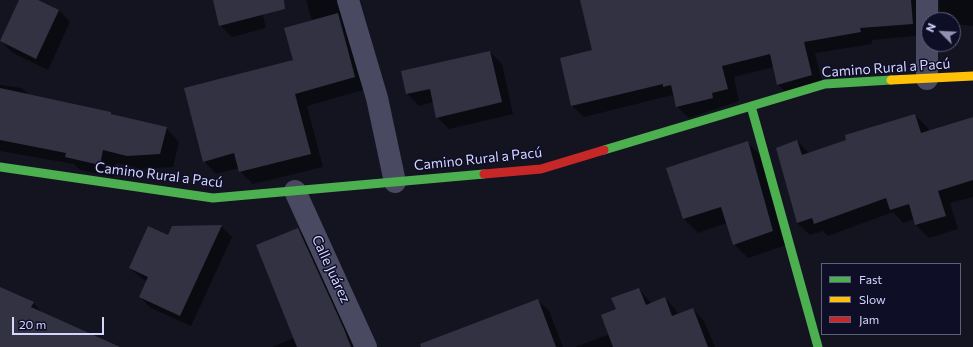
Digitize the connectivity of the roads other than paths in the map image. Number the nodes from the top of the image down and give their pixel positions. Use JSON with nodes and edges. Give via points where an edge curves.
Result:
{"nodes":[{"id":1,"x":348,"y":0,"type":"edge"},
{"id":2,"x":927,"y":0,"type":"edge"},
{"id":3,"x":973,"y":76,"type":"edge"},
{"id":4,"x":927,"y":79,"type":"junction"},
{"id":5,"x":751,"y":106,"type":"junction"},
{"id":6,"x":0,"y":167,"type":"edge"},
{"id":7,"x":395,"y":182,"type":"junction"},
{"id":8,"x":295,"y":191,"type":"junction"},
{"id":9,"x":366,"y":347,"type":"edge"},
{"id":10,"x":818,"y":347,"type":"edge"}],
"edges":[{"from":1,"to":7,"type":"street","via":[[377,98]]},
{"from":2,"to":4,"type":"street"},
{"from":3,"to":4,"type":"street","name":"Camino Rural a Pacú"},
{"from":4,"to":5,"type":"street","name":"Camino Rural a Pacú","via":[[825,84]]},
{"from":5,"to":7,"type":"street","name":"Camino Rural a Pacú","via":[[541,169]]},
{"from":5,"to":10,"type":"street"},
{"from":6,"to":8,"type":"street","name":"Camino Rural a Pacú","via":[[213,198]]},
{"from":7,"to":8,"type":"street","name":"Camino Rural a Pacú"},
{"from":8,"to":9,"type":"street","name":"Calle Juárez"}]}
